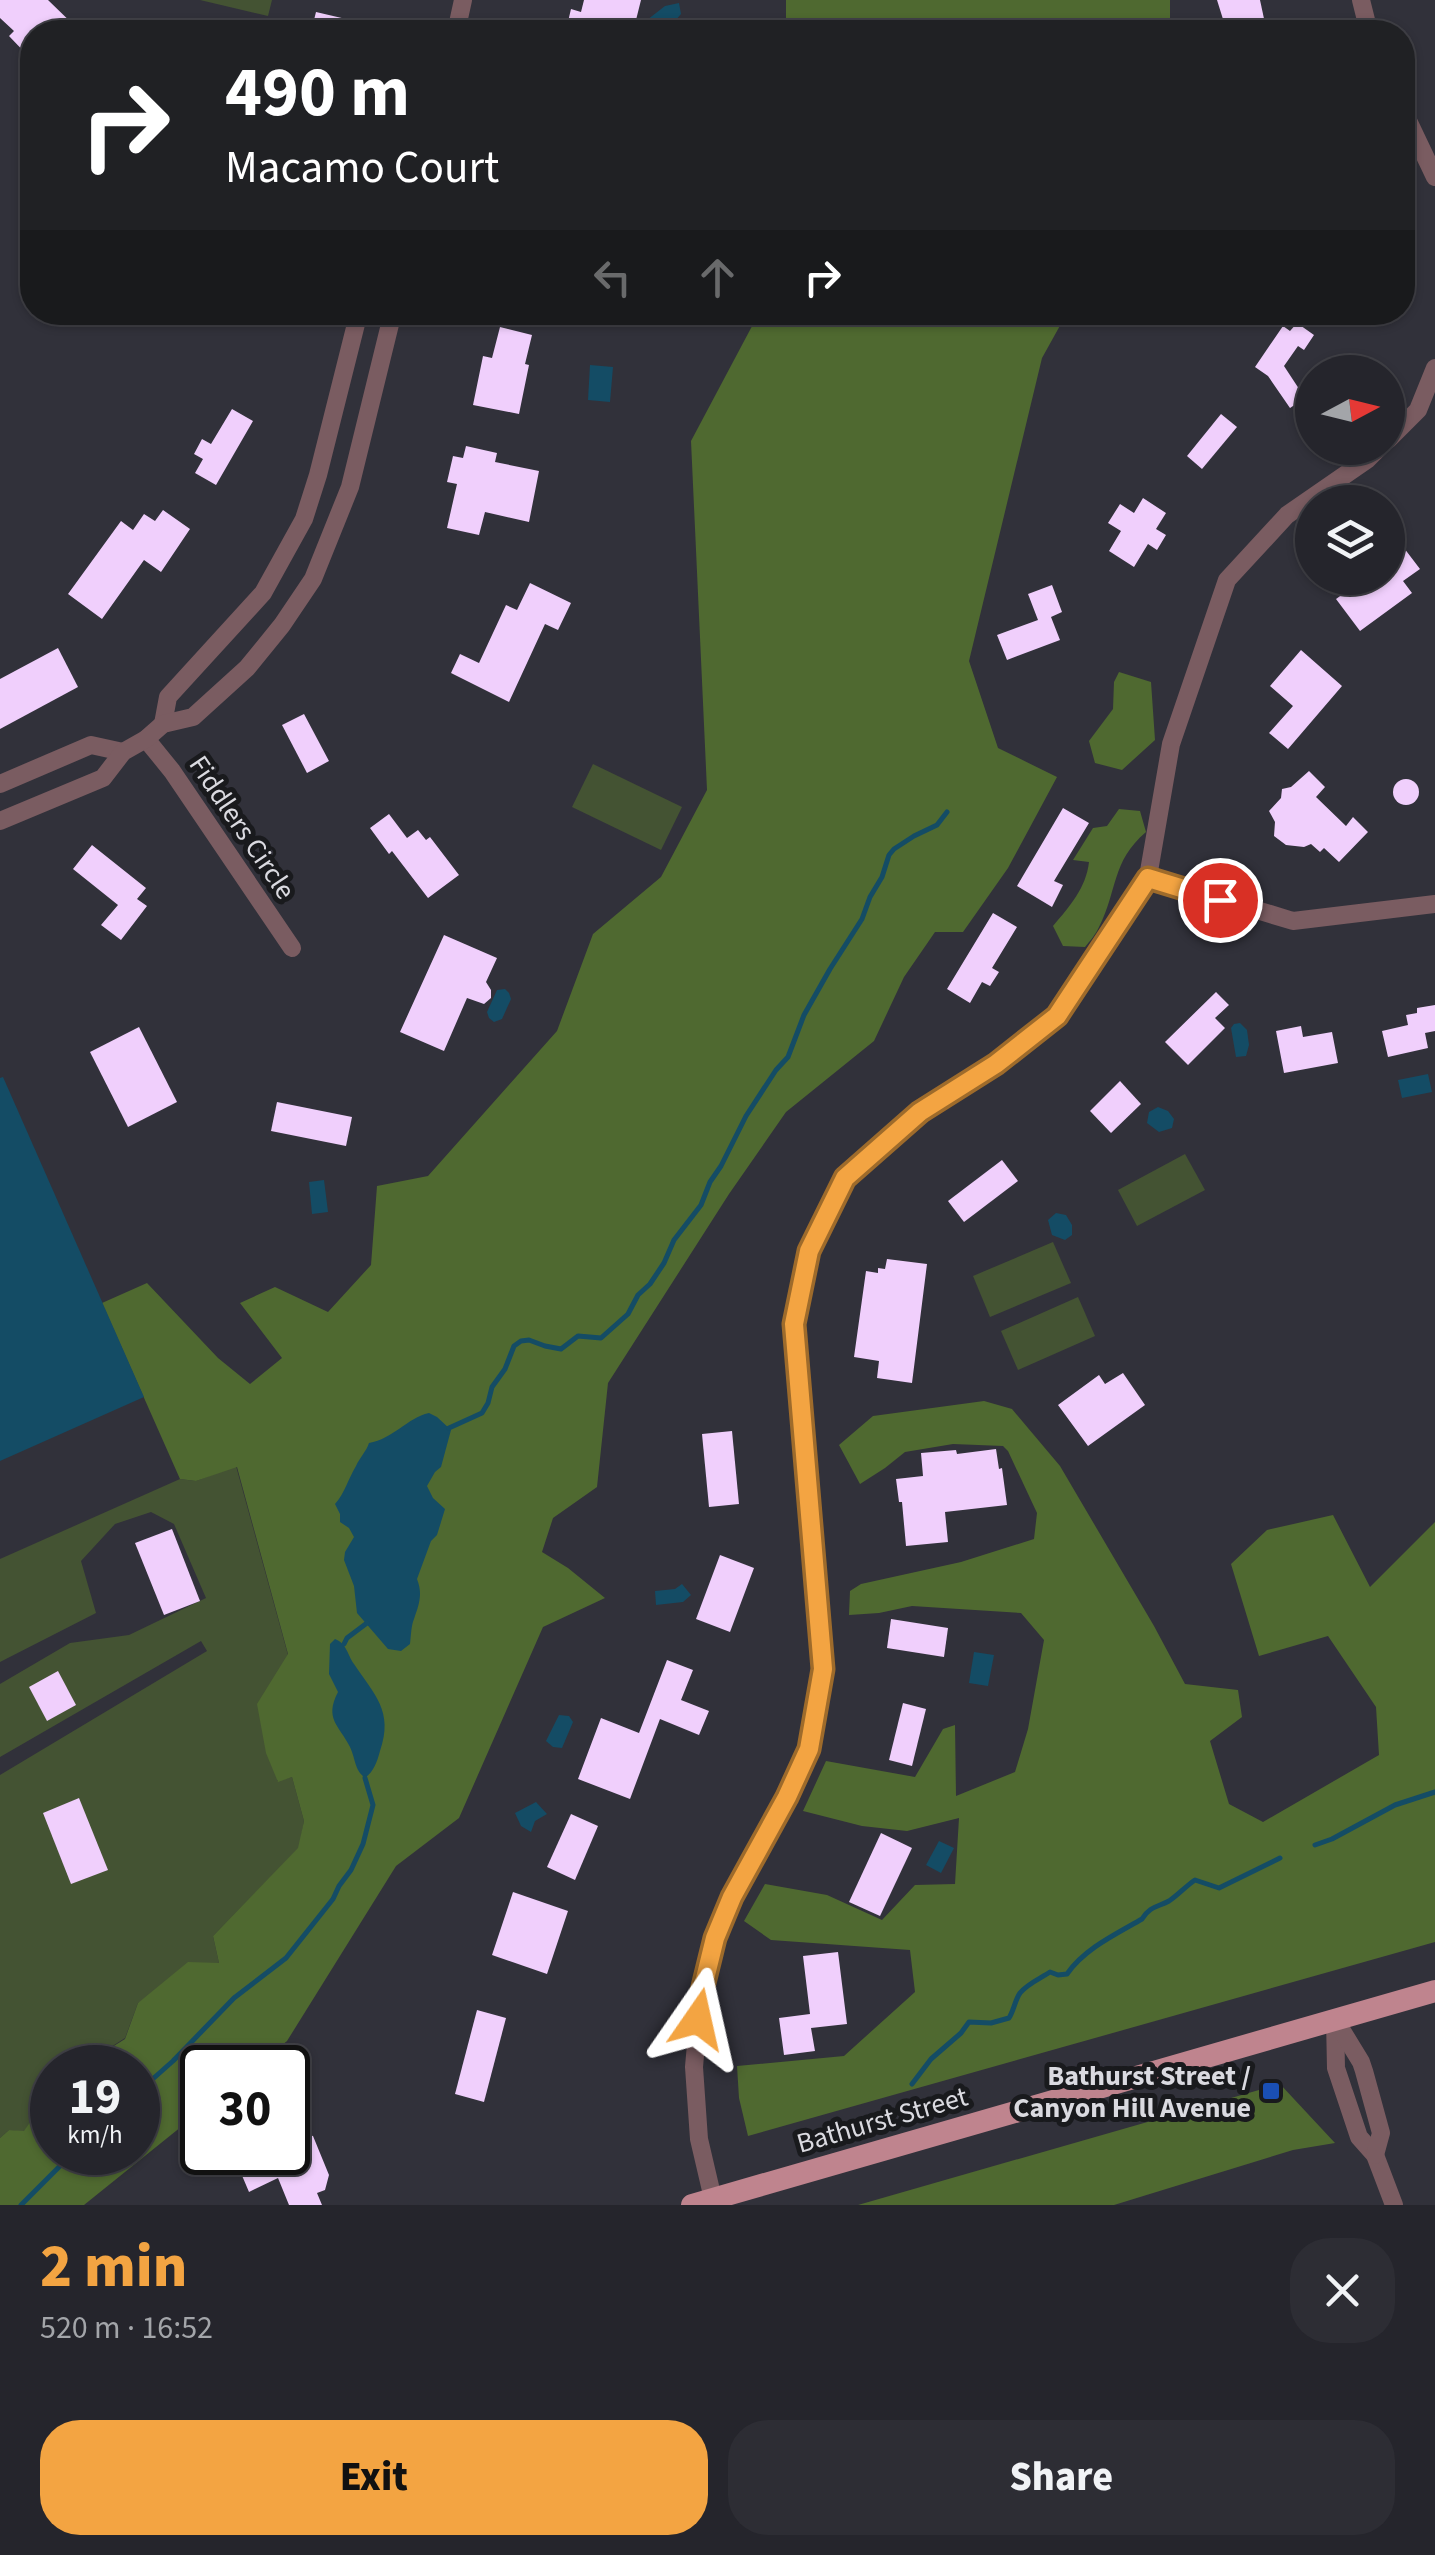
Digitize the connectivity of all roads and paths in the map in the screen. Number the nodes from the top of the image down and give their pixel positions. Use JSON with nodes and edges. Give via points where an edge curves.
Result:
{"nodes":[{"id":1,"x":1415,"y":135,"type":"edge"},
{"id":2,"x":1435,"y":177,"type":"edge"},
{"id":3,"x":356,"y":325,"type":"edge"},
{"id":4,"x":390,"y":325,"type":"edge"},
{"id":5,"x":1435,"y":368,"type":"edge"},
{"id":6,"x":1405,"y":423,"type":"edge"},
{"id":7,"x":1359,"y":465,"type":"edge"},
{"id":8,"x":318,"y":475,"type":"junction"},
{"id":9,"x":350,"y":488,"type":"junction"},
{"id":10,"x":163,"y":724,"type":"junction"},
{"id":11,"x":146,"y":739,"type":"junction"},
{"id":12,"x":123,"y":752,"type":"junction"},
{"id":13,"x":0,"y":784,"type":"edge"},
{"id":14,"x":0,"y":821,"type":"edge"},
{"id":15,"x":1148,"y":878,"type":"junction"},
{"id":16,"x":1435,"y":904,"type":"edge"},
{"id":17,"x":292,"y":948,"type":"dead end"},
{"id":18,"x":1435,"y":1991,"type":"edge"},
{"id":19,"x":1335,"y":2020,"type":"junction"},
{"id":20,"x":1375,"y":2155,"type":"junction"},
{"id":21,"x":702,"y":2202,"type":"edge"},
{"id":22,"x":1394,"y":2205,"type":"edge"}],
"edges":[{"from":1,"to":2,"type":"street"},
{"from":3,"to":8,"type":"street"},
{"from":4,"to":9,"type":"street"},
{"from":5,"to":6,"type":"street","via":[[1418,410]]},
{"from":7,"to":15,"type":"street","via":[[1288,515],[1227,580],[1171,744]]},
{"from":8,"to":9,"type":"street"},
{"from":8,"to":10,"type":"street","via":[[304,518],[262,592],[168,698]]},
{"from":9,"to":10,"type":"street","via":[[313,579],[248,668],[192,717]]},
{"from":10,"to":11,"type":"street"},
{"from":11,"to":12,"type":"street"},
{"from":11,"to":17,"type":"street","name":"Fiddlers Circle"},
{"from":12,"to":13,"type":"street","via":[[91,745]]},
{"from":12,"to":14,"type":"street","via":[[103,778]]},
{"from":15,"to":16,"type":"street","via":[[1293,921]]},
{"from":15,"to":21,"type":"street","via":[[1057,1016],[920,1112],[845,1178],[809,1251],[794,1324],[823,1669],[809,1749],[732,1897],[700,1999],[694,2066]]},
{"from":18,"to":19,"type":"main road","name":"Bathurst Street"},
{"from":19,"to":20,"type":"street","via":[[1336,2068],[1358,2138]]},
{"from":19,"to":20,"type":"street","via":[[1362,2062],[1381,2133]]},
{"from":19,"to":21,"type":"main road","name":"Bathurst Street"},
{"from":20,"to":22,"type":"street"}]}
